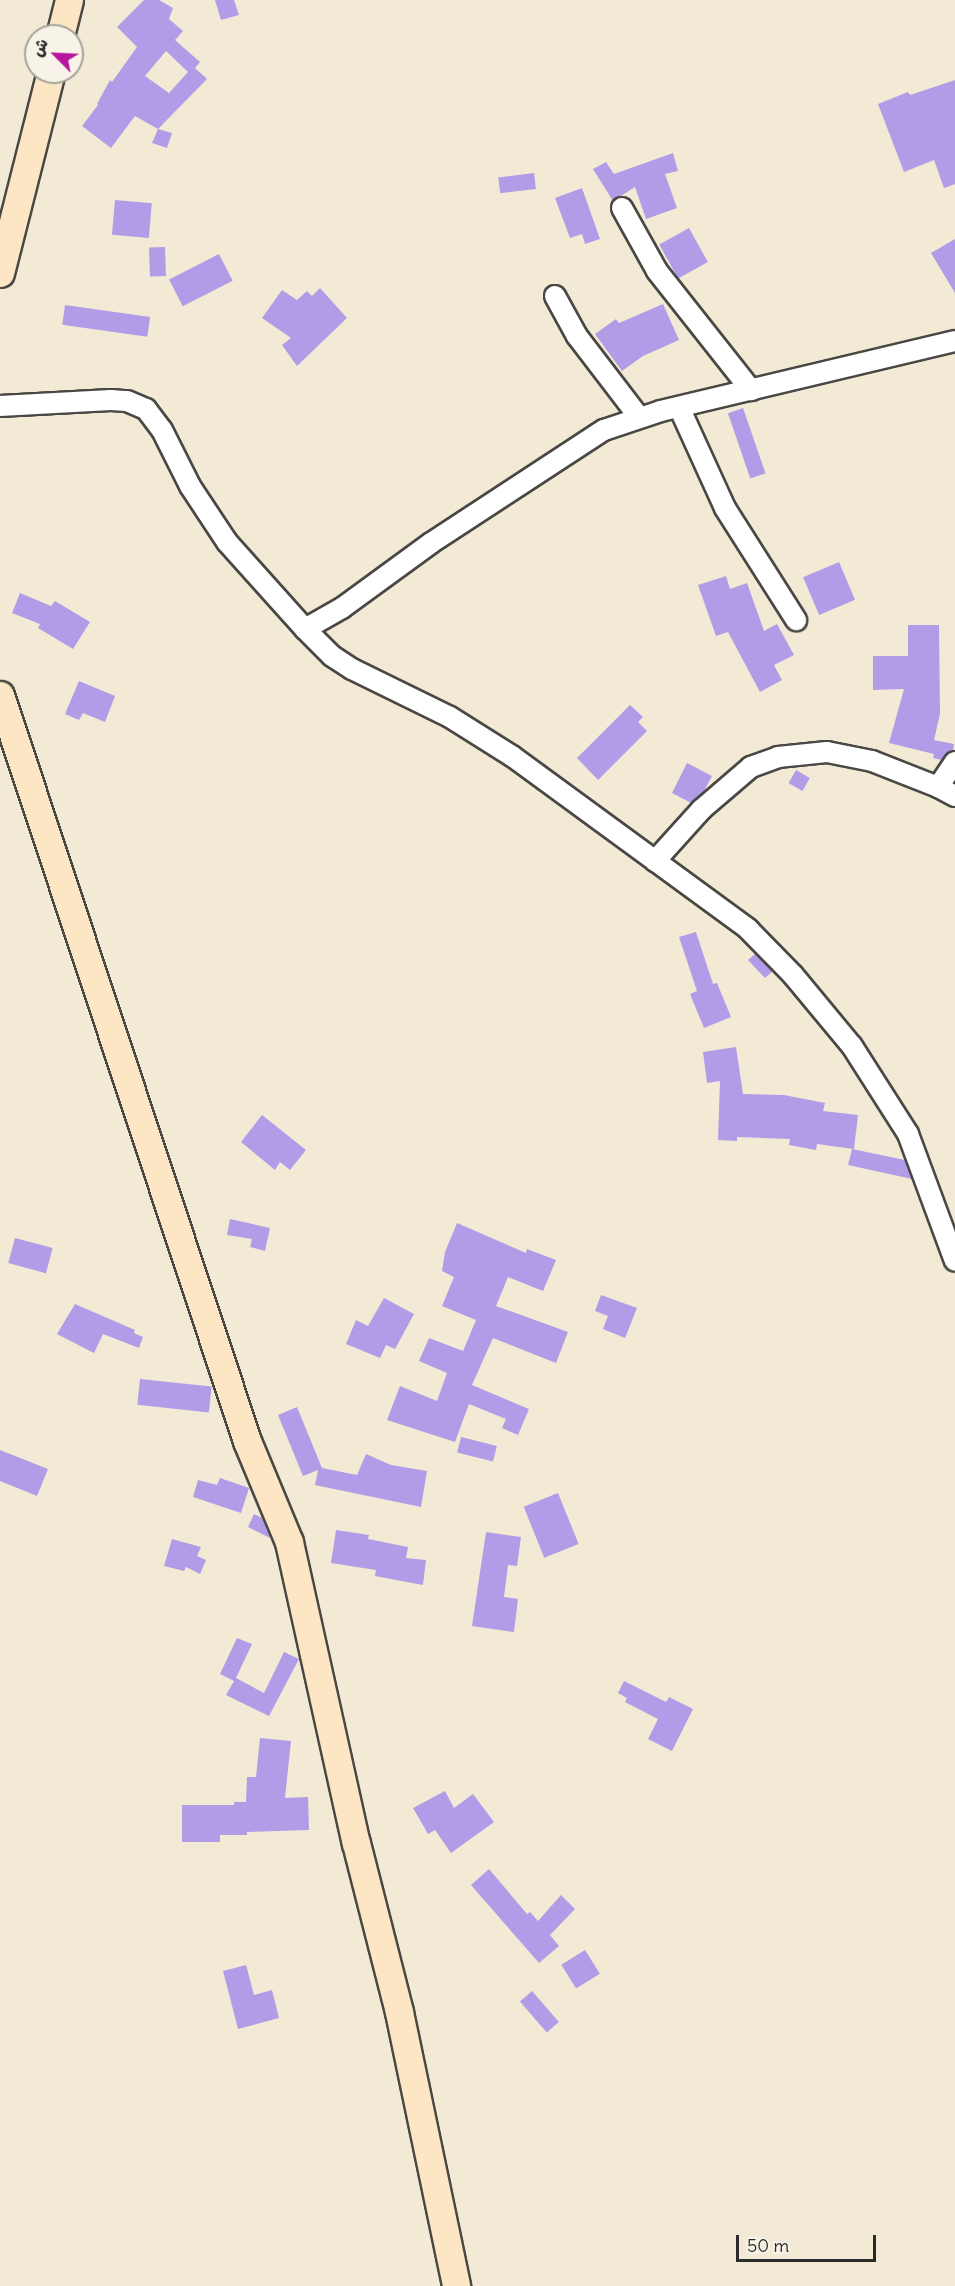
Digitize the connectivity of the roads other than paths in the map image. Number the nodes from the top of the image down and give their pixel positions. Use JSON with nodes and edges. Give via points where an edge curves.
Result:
{"nodes":[{"id":1,"x":69,"y":0,"type":"edge"},
{"id":2,"x":63,"y":24,"type":"edge"},
{"id":3,"x":48,"y":84,"type":"edge"},
{"id":4,"x":622,"y":208,"type":"dead end"},
{"id":5,"x":0,"y":273,"type":"edge"},
{"id":6,"x":555,"y":296,"type":"dead end"},
{"id":7,"x":955,"y":341,"type":"edge"},
{"id":8,"x":751,"y":390,"type":"junction"},
{"id":9,"x":0,"y":406,"type":"edge"},
{"id":10,"x":679,"y":406,"type":"junction"},
{"id":11,"x":639,"y":417,"type":"junction"},
{"id":12,"x":796,"y":620,"type":"dead end"},
{"id":13,"x":305,"y":629,"type":"junction"},
{"id":14,"x":0,"y":695,"type":"edge"},
{"id":15,"x":955,"y":762,"type":"edge"},
{"id":16,"x":947,"y":791,"type":"edge"},
{"id":17,"x":655,"y":861,"type":"junction"},
{"id":18,"x":955,"y":1261,"type":"edge"},
{"id":19,"x":456,"y":2286,"type":"edge"}],
"edges":[{"from":1,"to":2,"type":"street"},
{"from":3,"to":5,"type":"street"},
{"from":4,"to":8,"type":"street","via":[[657,271]]},
{"from":6,"to":11,"type":"street","via":[[577,336]]},
{"from":7,"to":8,"type":"street"},
{"from":8,"to":10,"type":"street"},
{"from":9,"to":13,"type":"street","via":[[111,400],[146,409],[227,542]]},
{"from":10,"to":11,"type":"street"},
{"from":10,"to":12,"type":"street","via":[[725,508]]},
{"from":11,"to":13,"type":"street","via":[[604,430],[563,455],[342,608]]},
{"from":13,"to":17,"type":"street","via":[[332,656],[352,669],[450,717],[512,756]]},
{"from":14,"to":19,"type":"street","via":[[247,1441],[289,1542],[356,1843],[399,2012]]},
{"from":15,"to":16,"type":"street"},
{"from":16,"to":17,"type":"street","via":[[872,761],[827,752],[777,757],[751,767],[718,795]]},
{"from":17,"to":18,"type":"street","via":[[747,929],[793,975],[852,1046],[908,1134]]}]}
